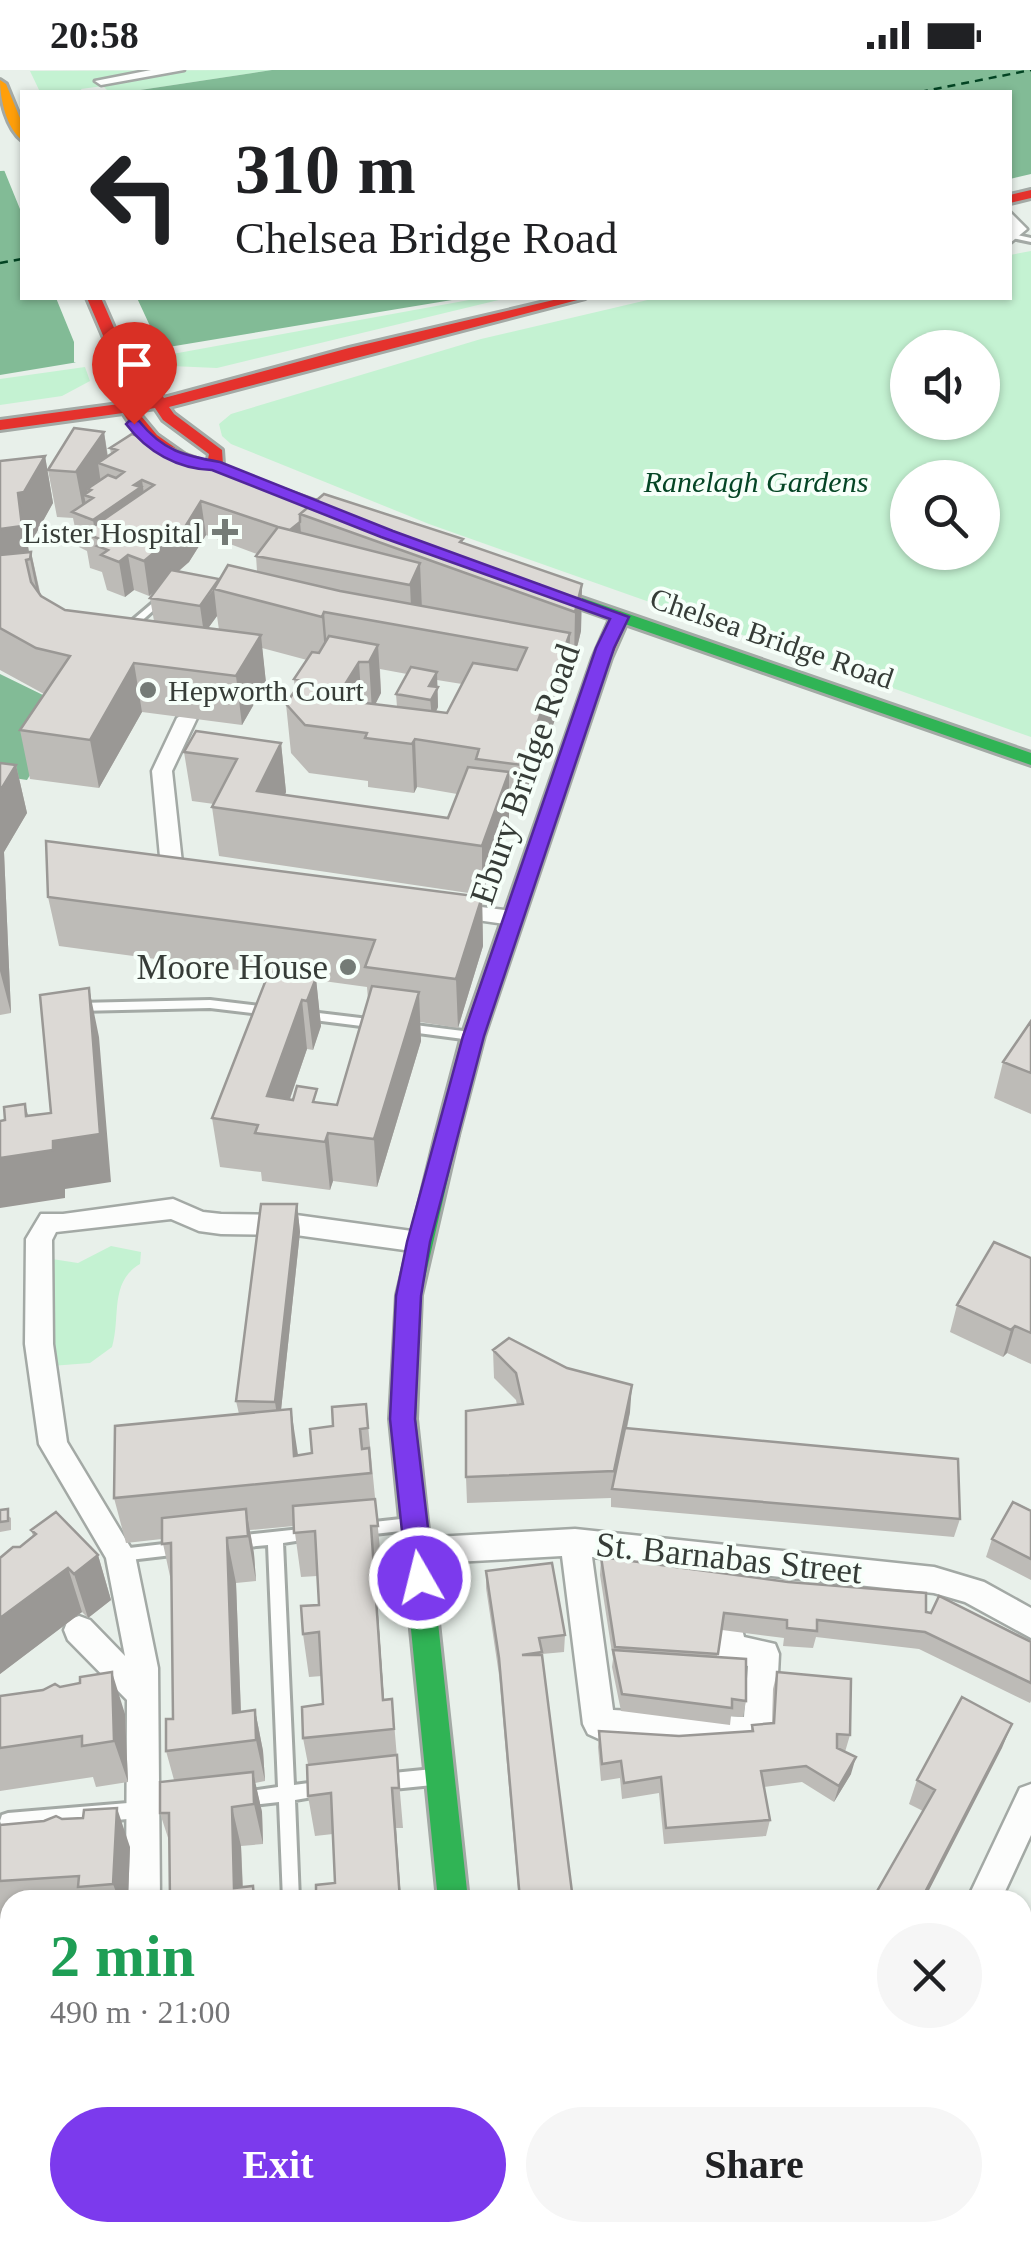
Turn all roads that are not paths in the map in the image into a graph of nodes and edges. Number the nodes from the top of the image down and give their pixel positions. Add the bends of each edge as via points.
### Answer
1 (178, 70) edge
2 (101, 81) dead end
3 (2, 90) edge
4 (20, 131) edge
5 (95, 300) edge
6 (570, 300) edge
7 (125, 367) junction
8 (163, 411) junction
9 (130, 417) junction
10 (5, 424) edge
11 (504, 576) edge
12 (168, 592) edge
13 (620, 617) junction
14 (115, 639) edge
15 (188, 718) dead end
16 (1031, 759) edge
17 (210, 882) edge
18 (428, 908) edge
19 (512, 918) junction
20 (57, 1008) edge
21 (474, 1036) junction
22 (418, 1242) junction
23 (348, 1530) edge
24 (330, 1532) edge
25 (415, 1537) junction
26 (275, 1538) junction
27 (575, 1542) junction
28 (217, 1544) edge
29 (197, 1546) edge
30 (120, 1555) junction
31 (1031, 1624) edge
32 (79, 1630) dead end
33 (730, 1631) edge
34 (142, 1695) junction
35 (439, 1776) junction
36 (370, 1784) edge
37 (336, 1788) edge
38 (285, 1793) junction
39 (1031, 1798) edge
40 (232, 1799) edge
41 (154, 1808) junction
42 (8, 1821) edge
43 (144, 1890) edge
44 (290, 1890) edge
45 (452, 1890) edge
46 (989, 1890) edge

1 - 2 street
3 - 4 main road
5 - 7 main road
6 - 8 main road
7 - 8 main road via 144,378
7 - 9 main road via 117,382
8 - 9 main road
8 - 9 main road via 217,453 223,468 151,449
9 - 10 main road
11 - 13 main road, Chelsea Bridge Road
12 - 14 lane
13 - 16 main road, Chelsea Bridge Road
13 - 19 main road, Ebury Bridge Road via 590,678
15 - 17 street via 162,770 173,878
18 - 19 street
19 - 21 main road, Ebury Bridge Road
20 - 21 lane via 210,1004
21 - 22 main road, Ebury Bridge Road
22 - 25 main road, Ebury Bridge Road via 408,1296 402,1419
22 - 30 street via 296,1224 221,1224 173,1210 50,1222 39,1240 39,1344 53,1444
23 - 25 lane
24 - 26 lane
25 - 27 street, St. Barnabas Street
25 - 35 main road, Ebury Bridge Road
26 - 28 lane
26 - 38 lane
27 - 31 street, St. Barnabas Street via 733,1571 934,1580 972,1591
27 - 33 street via 599,1724 759,1733 764,1654 729,1649
29 - 30 lane
30 - 34 street via 143,1668
32 - 34 street
34 - 41 street
35 - 36 lane
35 - 45 main road, Ebury Bridge Road
37 - 38 lane
38 - 40 lane
38 - 44 lane
39 - 46 street
41 - 42 lane
41 - 43 street

